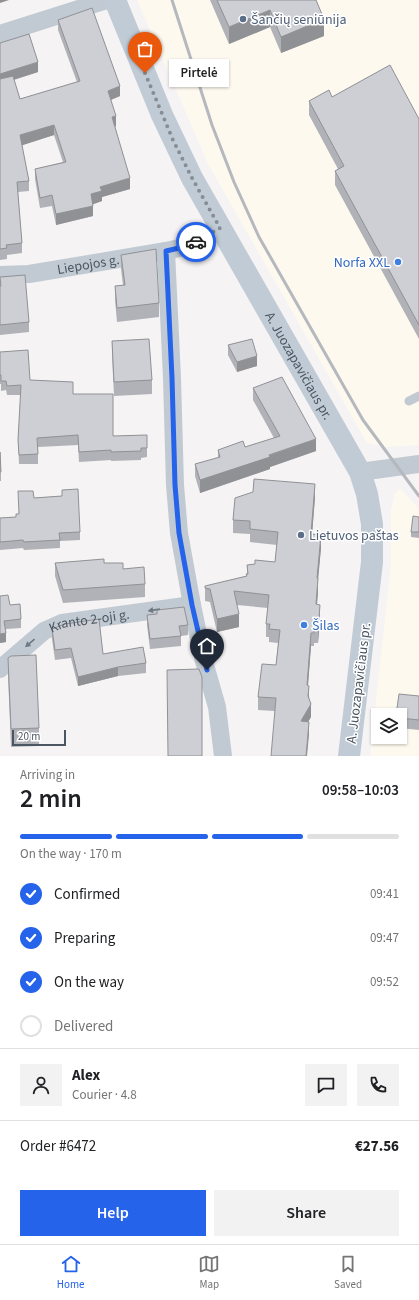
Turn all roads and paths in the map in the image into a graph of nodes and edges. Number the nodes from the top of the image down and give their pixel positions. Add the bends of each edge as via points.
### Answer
1 (107, 0) edge
2 (115, 0) edge
3 (0, 34) edge
4 (220, 228) junction
5 (166, 251) junction
6 (0, 275) edge
7 (419, 396) edge
8 (409, 401) dead end
9 (419, 464) edge
10 (360, 472) junction
11 (192, 605) junction
12 (0, 668) edge
13 (223, 756) edge
14 (350, 756) edge

1 - 3 street
2 - 4 main road, A. Juozapavičiaus pr. via 173,140
4 - 5 street, Liepojos g. via 188,246
4 - 10 main road, A. Juozapavičiaus pr.
5 - 6 street, Liepojos g. via 29,274
5 - 11 street via 175,485 179,533
7 - 8 lane
9 - 10 street
10 - 14 main road, A. Juozapavičiaus pr. via 372,524 372,562
11 -> 12 street, Kranto 2-oji g. via 62,623 44,631
11 - 13 street via 217,707

